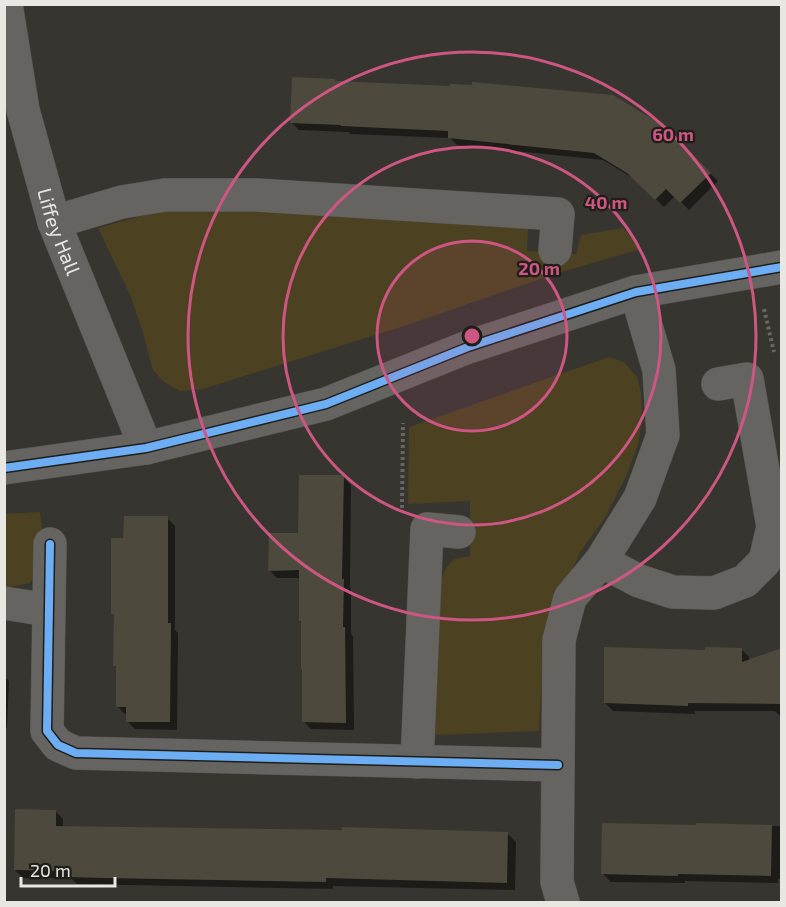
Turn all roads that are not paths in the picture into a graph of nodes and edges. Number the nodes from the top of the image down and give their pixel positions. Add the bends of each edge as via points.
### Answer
1 (6, 4) edge
2 (10, 65) edge
3 (54, 222) junction
4 (555, 250) dead end
5 (782, 267) edge
6 (636, 292) junction
7 (718, 384) dead end
8 (146, 448) junction
9 (4, 468) edge
10 (459, 532) dead end
11 (50, 544) dead end
12 (601, 561) junction
13 (4, 603) edge
14 (48, 610) junction
15 (417, 762) junction
16 (558, 765) junction
17 (563, 903) edge

1 - 2 street, Liffey Hall
2 - 3 street, Liffey Hall
3 - 4 street via 122,201 165,195 257,195 558,214
3 - 8 street, Liffey Hall
5 - 6 street
6 - 8 street via 468,347 326,404
6 - 12 street via 659,370 663,435 639,498
7 - 12 street via 747,379 773,527 765,561 745,581 714,593 673,592 639,581
8 - 9 street
10 - 15 street via 427,530
11 - 14 street
12 - 16 street via 570,598 559,639
13 - 14 street
14 - 15 street via 47,730 58,745 76,753
15 - 16 street
16 - 17 street via 557,882

